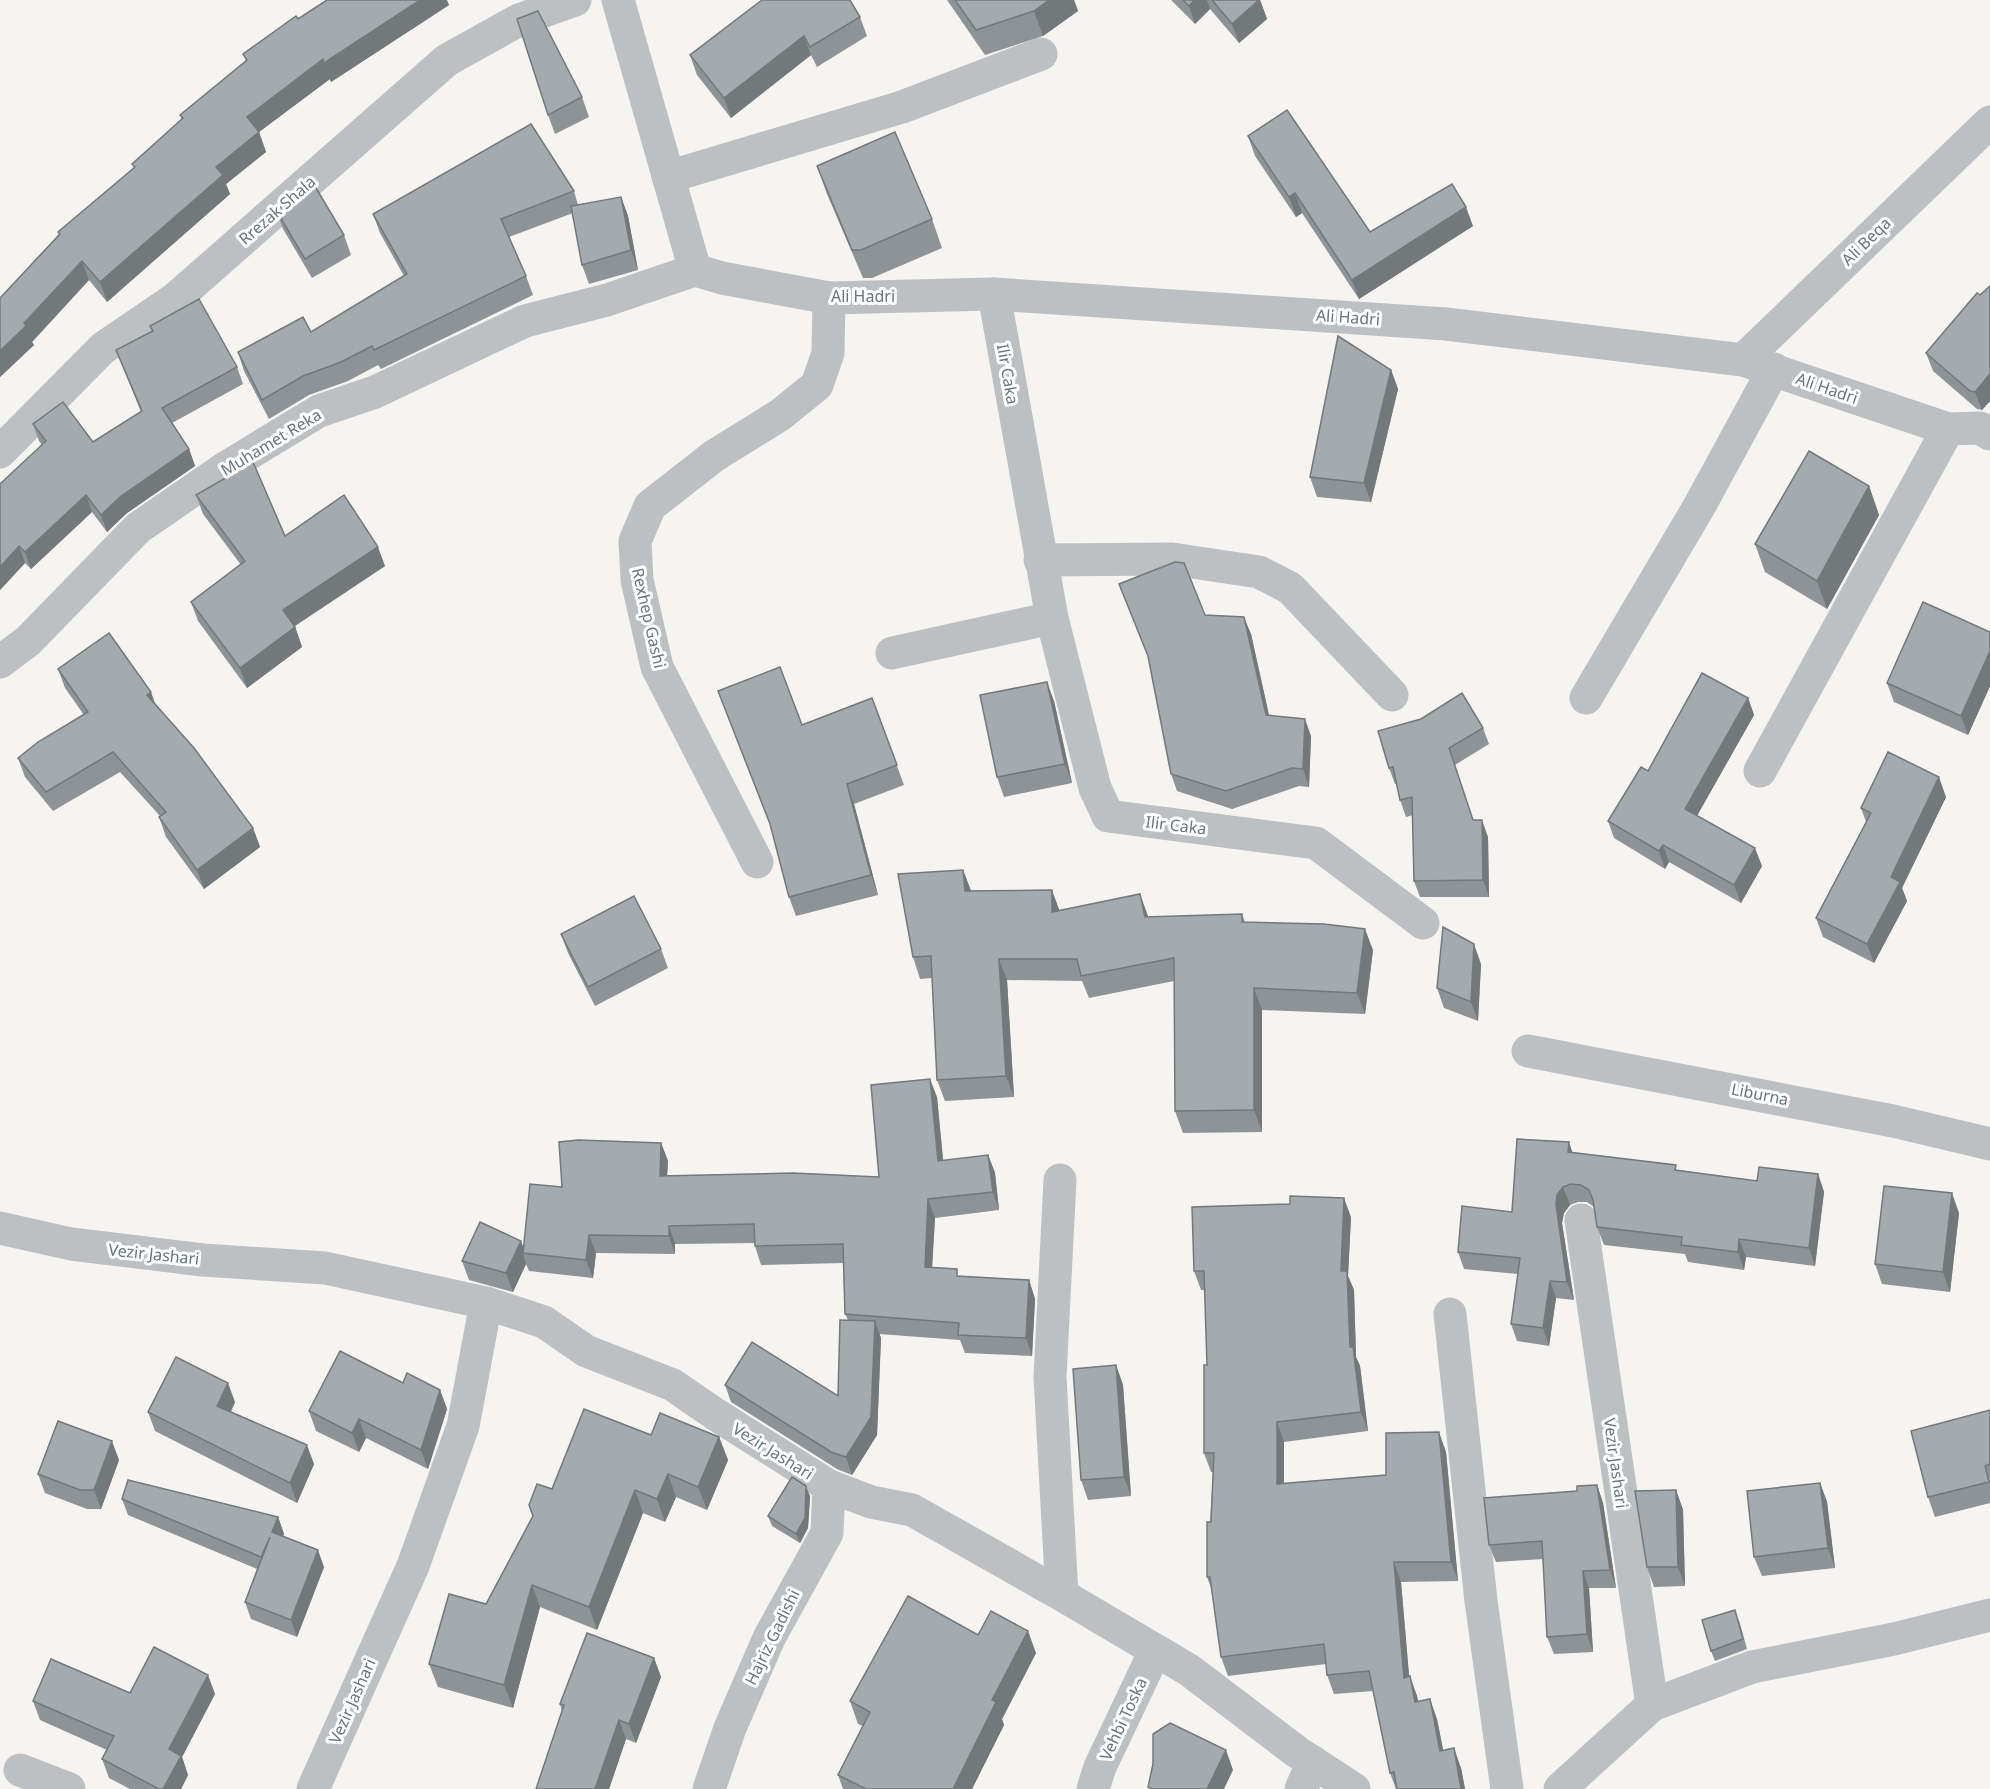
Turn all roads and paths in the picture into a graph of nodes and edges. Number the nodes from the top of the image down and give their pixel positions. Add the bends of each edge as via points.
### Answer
1 (575, 0) edge
2 (618, 0) edge
3 (1041, 54) dead end
4 (1990, 122) edge
5 (668, 177) junction
6 (695, 270) junction
7 (994, 294) junction
8 (829, 298) junction
9 (1743, 360) junction
10 (1774, 369) junction
11 (1987, 427) edge
12 (1948, 429) junction
13 (0, 452) edge
14 (1040, 560) junction
15 (1052, 618) junction
16 (891, 653) dead end
17 (0, 662) edge
18 (1392, 695) dead end
19 (1586, 698) dead end
20 (1760, 771) dead end
21 (757, 862) dead end
22 (1423, 923) dead end
23 (1528, 1051) dead end
24 (1990, 1144) edge
25 (1060, 1180) dead end
26 (1581, 1220) dead end
27 (0, 1228) edge
28 (486, 1303) junction
29 (1450, 1314) dead end
30 (829, 1486) junction
31 (1062, 1595) junction
32 (1990, 1615) edge
33 (1155, 1651) junction
34 (1652, 1705) junction
35 (20, 1770) dead end
36 (1307, 1776) edge
37 (69, 1789) edge
38 (313, 1789) edge
39 (709, 1789) edge
40 (1093, 1789) edge
41 (1354, 1789) edge
42 (1507, 1789) edge
43 (1560, 1789) edge

1 - 13 street, Rrezak Shala via 519,20 447,60 175,299 103,348
2 - 5 street
3 - 5 street via 902,107
4 - 9 street, Ali Beqa
5 - 6 street
6 - 8 street, Ali Hadri
6 - 17 street, Muhamet Reka via 607,300 525,321 375,392 319,411 225,468 138,528 28,641
7 - 8 street, Ali Hadri
7 - 9 street, Ali Hadri via 1446,324
7 - 14 street, Ilir Caka
8 - 21 street, Rexhep Gashi via 828,353 817,385 650,506 635,541 637,580 657,667
9 - 10 street, Ali Hadri
10 - 12 street, Ali Hadri
10 - 19 street
11 - 12 street, Ali Hadri
12 - 20 street
14 - 15 street, Ilir Caka
14 - 18 street via 1172,559 1259,572 1290,588
15 - 16 street
15 - 22 street, Ilir Caka via 1095,789 1108,816 1316,843
23 - 24 street, Liburna via 1870,1116
25 - 31 street via 1050,1377
26 - 34 street, Vezir Jashari
27 - 28 street, Vezir Jashari via 71,1244 203,1260 325,1268
28 - 30 street, Vezir Jashari via 544,1322 586,1351 673,1385
28 - 38 street, Vezir Jashari via 463,1426 413,1566
29 - 42 street via 1481,1601
30 - 31 street, Vezir Jashari via 871,1502 912,1510
30 - 39 street, Hajriz Gadishi via 827,1533 769,1638 730,1728
31 - 33 street, Vezir Jashari
32 - 34 street via 1752,1667
33 - 36 street, Vezir Jashari via 1189,1670
33 - 40 street, Vehbi Toska
34 - 43 street
35 - 37 street
36 - 41 street, Vezir Jashari

